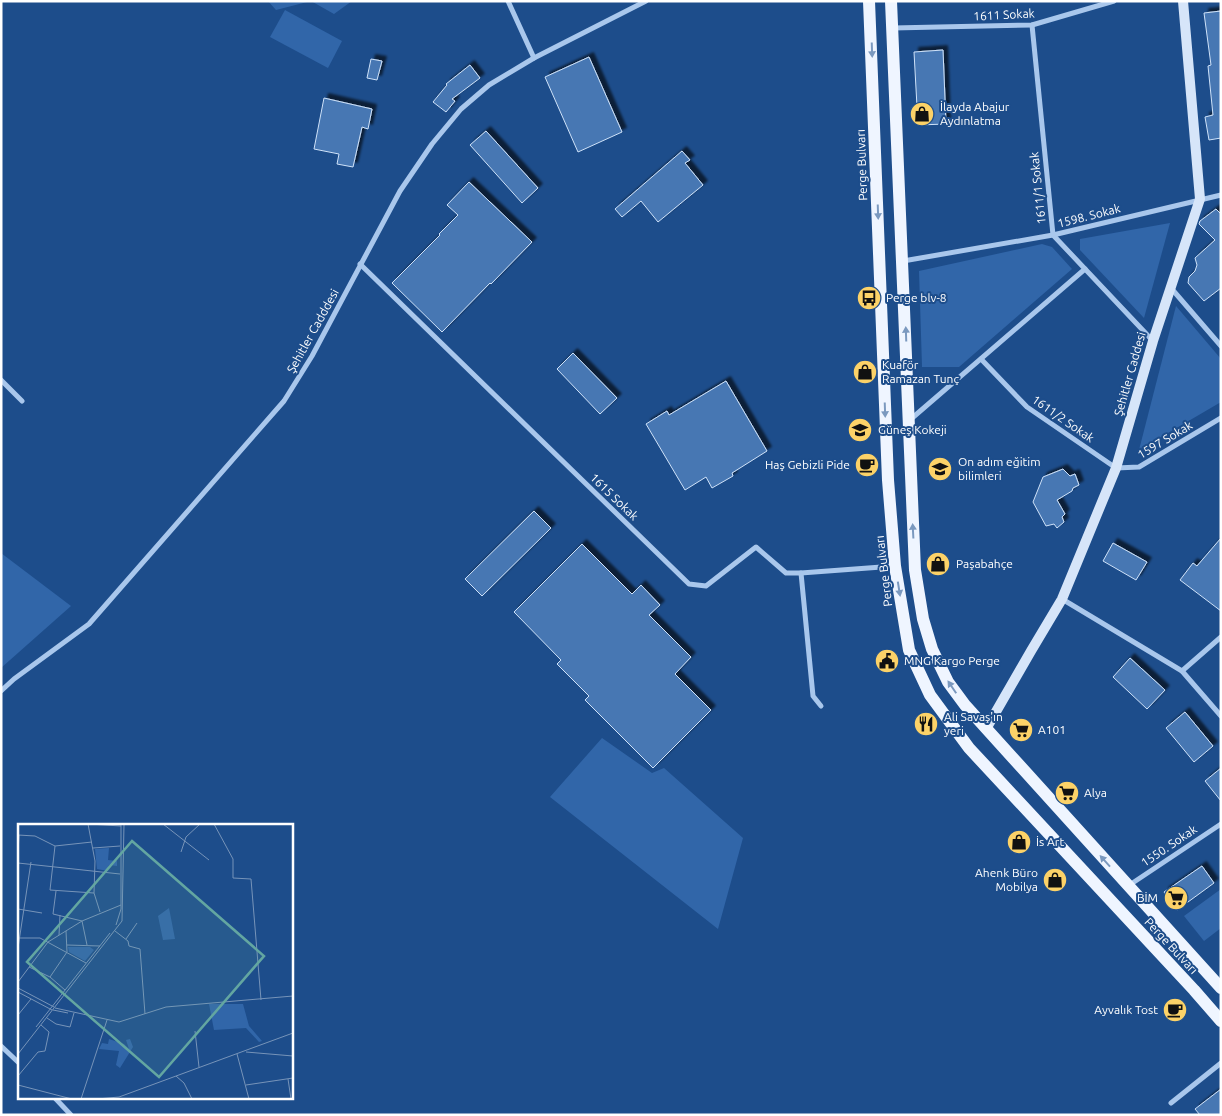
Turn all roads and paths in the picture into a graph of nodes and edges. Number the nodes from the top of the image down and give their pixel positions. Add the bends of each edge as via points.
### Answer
1 (508, 1) edge
2 (646, 1) edge
3 (869, 1) edge
4 (891, 1) edge
5 (1114, 1) edge
6 (1183, 1) edge
7 (1032, 25) junction
8 (892, 28) junction
9 (534, 58) junction
10 (1221, 195) edge
11 (1200, 199) junction
12 (1053, 235) junction
13 (902, 261) junction
14 (360, 264) junction
15 (1085, 269) junction
16 (1170, 287) junction
17 (1153, 340) junction
18 (1221, 346) edge
19 (981, 359) junction
20 (1, 380) edge
21 (22, 401) dead end
22 (1221, 418) edge
23 (909, 420) junction
24 (1116, 468) junction
25 (896, 566) junction
26 (801, 573) junction
27 (1062, 599) junction
28 (1221, 637) edge
29 (1182, 671) junction
30 (1, 691) edge
31 (822, 706) dead end
32 (1221, 716) edge
33 (986, 729) junction
34 (1221, 824) edge
35 (1128, 886) junction
36 (1221, 988) edge
37 (1221, 1021) edge
38 (1, 1046) edge
39 (18, 1062) edge
40 (1221, 1063) edge
41 (55, 1098) edge
42 (1171, 1104) dead end
43 (71, 1115) edge

1 - 9 street
2 - 9 street, Şehitler Cadddesi
3 -> 25 main road, Perge Bulvarı via 888,480
4 - 8 main road, Perge Bulvarı
5 - 7 street, 1611 Sokak
6 - 11 street, Şehitler Caddesi
7 - 8 street, 1611 Sokak
7 - 12 street, 1611/1 Sokak
8 - 13 main road, Perge Bulvarı
9 - 14 street, Şehitler Cadddesi via 489,85 443,130 400,191
10 - 11 street, 1598. Sokak
11 - 12 street, 1598. Sokak
11 - 16 street, Şehitler Caddesi
12 - 13 street, 1598. Sokak
12 - 15 street, 1611/1 Sokak
23 -> 13 main road, Perge Bulvarı
14 - 26 street, 1615 Sokak via 689,584 706,586 756,547 786,573
14 - 30 street, Şehitler Cadddesi via 312,356 284,401 89,624
15 - 17 street, 1611/1 Sokak
15 - 19 street
16 - 17 street, Şehitler Caddesi
16 - 18 street
17 - 24 street, Şehitler Caddesi
19 - 23 street
19 - 24 street, 1611/2 Sokak via 1027,407
20 - 21 street
22 - 24 street, 1597 Sokak via 1139,467
33 -> 23 main road, Perge Bulvarı via 948,682 932,649 923,619 915,570
24 - 27 street, Şehitler Caddesi
25 - 26 street, 1615 Sokak
25 -> 37 main road, Perge Bulvarı via 909,650 930,695 969,748
26 - 31 street via 813,696
27 - 29 street
27 - 33 street, Şehitler Caddesi
28 - 29 street
29 - 32 street
35 -> 33 main road, Perge Bulvarı
34 - 35 street, 1550. Sokak
35 - 36 main road, Perge Bulvarı
38 - 39 street
40 - 42 street
41 - 43 street

